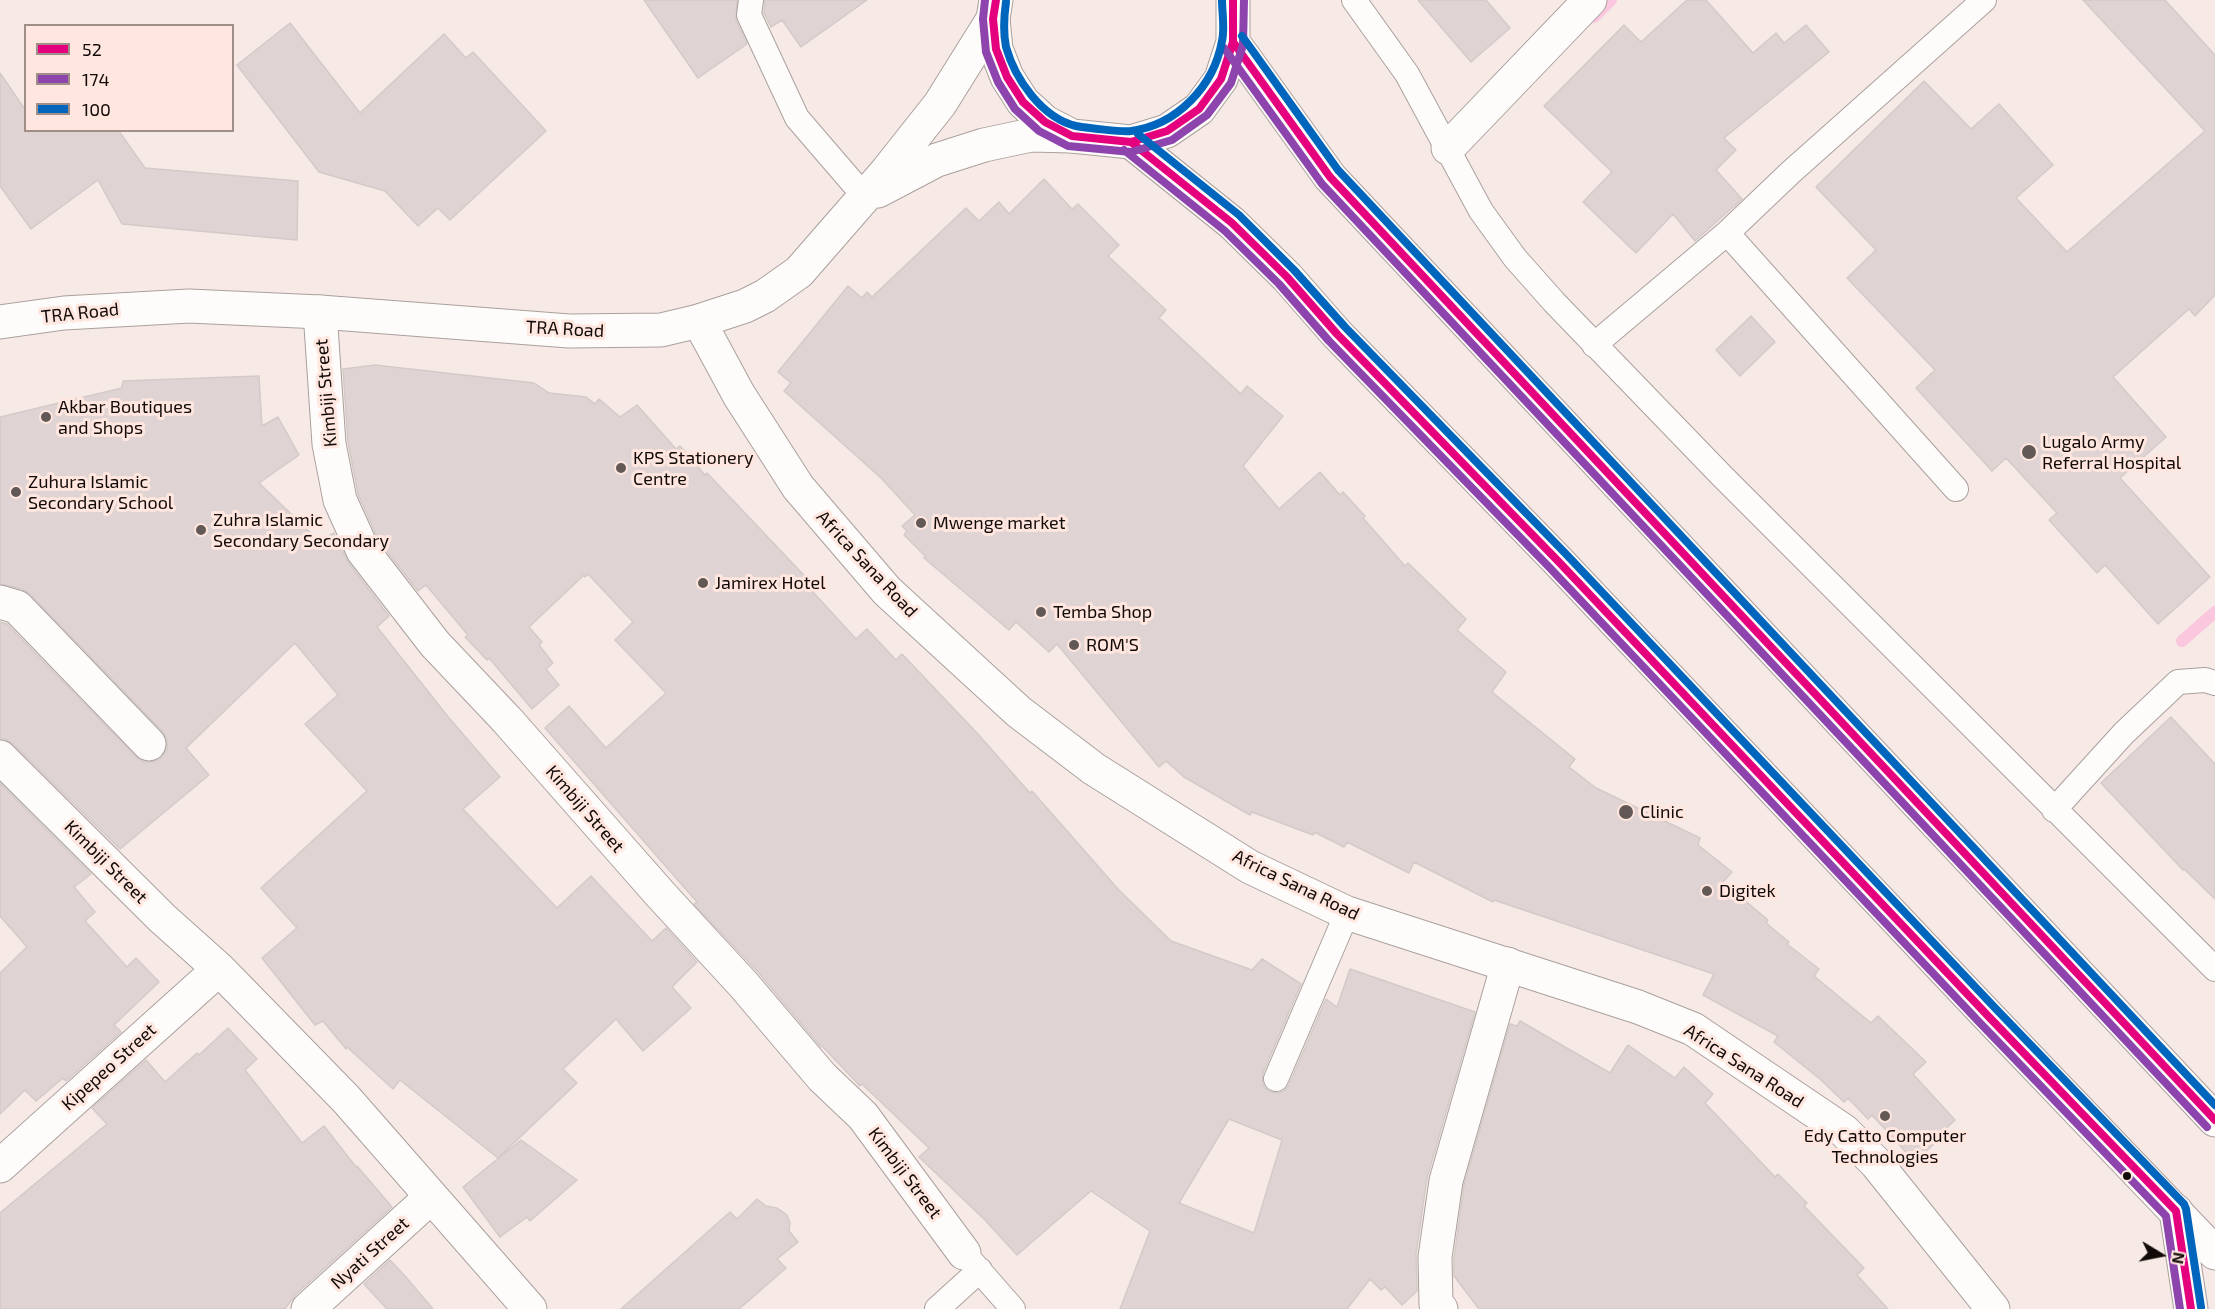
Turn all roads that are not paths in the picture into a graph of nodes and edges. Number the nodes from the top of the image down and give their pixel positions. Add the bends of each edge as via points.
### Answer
1 (752, 0) edge
2 (1233, 0) edge
3 (1354, 0) edge
4 (1590, 0) edge
5 (1984, 0) edge
6 (994, 10) edge
7 (1233, 42) junction
8 (1072, 136) junction
9 (1131, 142) junction
10 (1448, 148) junction
11 (865, 197) junction
12 (1727, 233) junction
13 (320, 312) junction
14 (699, 321) junction
15 (0, 322) edge
16 (1594, 345) junction
17 (1956, 489) dead end
18 (0, 602) edge
19 (2215, 683) edge
20 (149, 744) dead end
21 (0, 757) edge
22 (2054, 810) junction
23 (1347, 913) junction
24 (1508, 964) junction
25 (219, 969) junction
26 (2215, 969) edge
27 (1276, 1079) dead end
28 (2215, 1119) edge
29 (0, 1166) edge
30 (431, 1197) junction
31 (2176, 1212) junction
32 (2215, 1253) edge
33 (972, 1262) junction
34 (943, 1307) edge
35 (308, 1309) edge
36 (530, 1309) edge
37 (1013, 1309) edge
38 (1440, 1309) edge
39 (1993, 1309) edge
40 (2191, 1309) edge

1 - 11 lane via 749,15 797,118
2 - 7 main road
3 - 10 lane via 1407,74
4 - 10 main road
5 - 12 lane
6 - 8 main road via 996,49 1007,77 1023,102 1045,122
6 - 11 main road, TRA Road via 940,104
7 - 9 main road via 1221,78 1198,109 1167,131
7 - 28 main road via 1329,177
8 - 9 main road
8 - 11 main road via 1031,135 984,145 937,160
9 - 31 main road via 1232,223 1287,278
10 - 16 lane via 1481,211 1515,258
11 - 14 main road, TRA Road via 799,272 745,306
12 - 16 lane
12 - 17 lane
13 - 14 main road, TRA Road via 569,331 661,330
13 - 15 main road, TRA Road via 189,306 86,311
13 - 33 main road, Kimbiji Street via 329,444 340,500 363,551 435,644 743,984 822,1077 863,1116
14 - 23 main road, Africa Sana Road via 739,395 798,487 887,591 1019,712 1094,769 1250,867
16 - 22 lane
18 - 20 main road via 18,607
19 - 22 lane via 2178,682 2124,733
21 - 25 main road, Kimbiji Street via 162,918
22 - 26 lane
23 - 24 main road, Africa Sana Road
23 - 27 lane
24 - 38 main road via 1446,1181 1435,1257 1436,1304
24 - 39 main road, Africa Sana Road via 1693,1029 1844,1131 1882,1171
25 - 29 main road, Kipepeo Street
25 - 30 main road, Kimbiji Street via 345,1099
30 - 35 main road, Nyati Street
30 - 36 main road, Kimbiji Street
31 - 32 main road
31 - 40 main road
33 - 34 lane
33 - 37 lane

